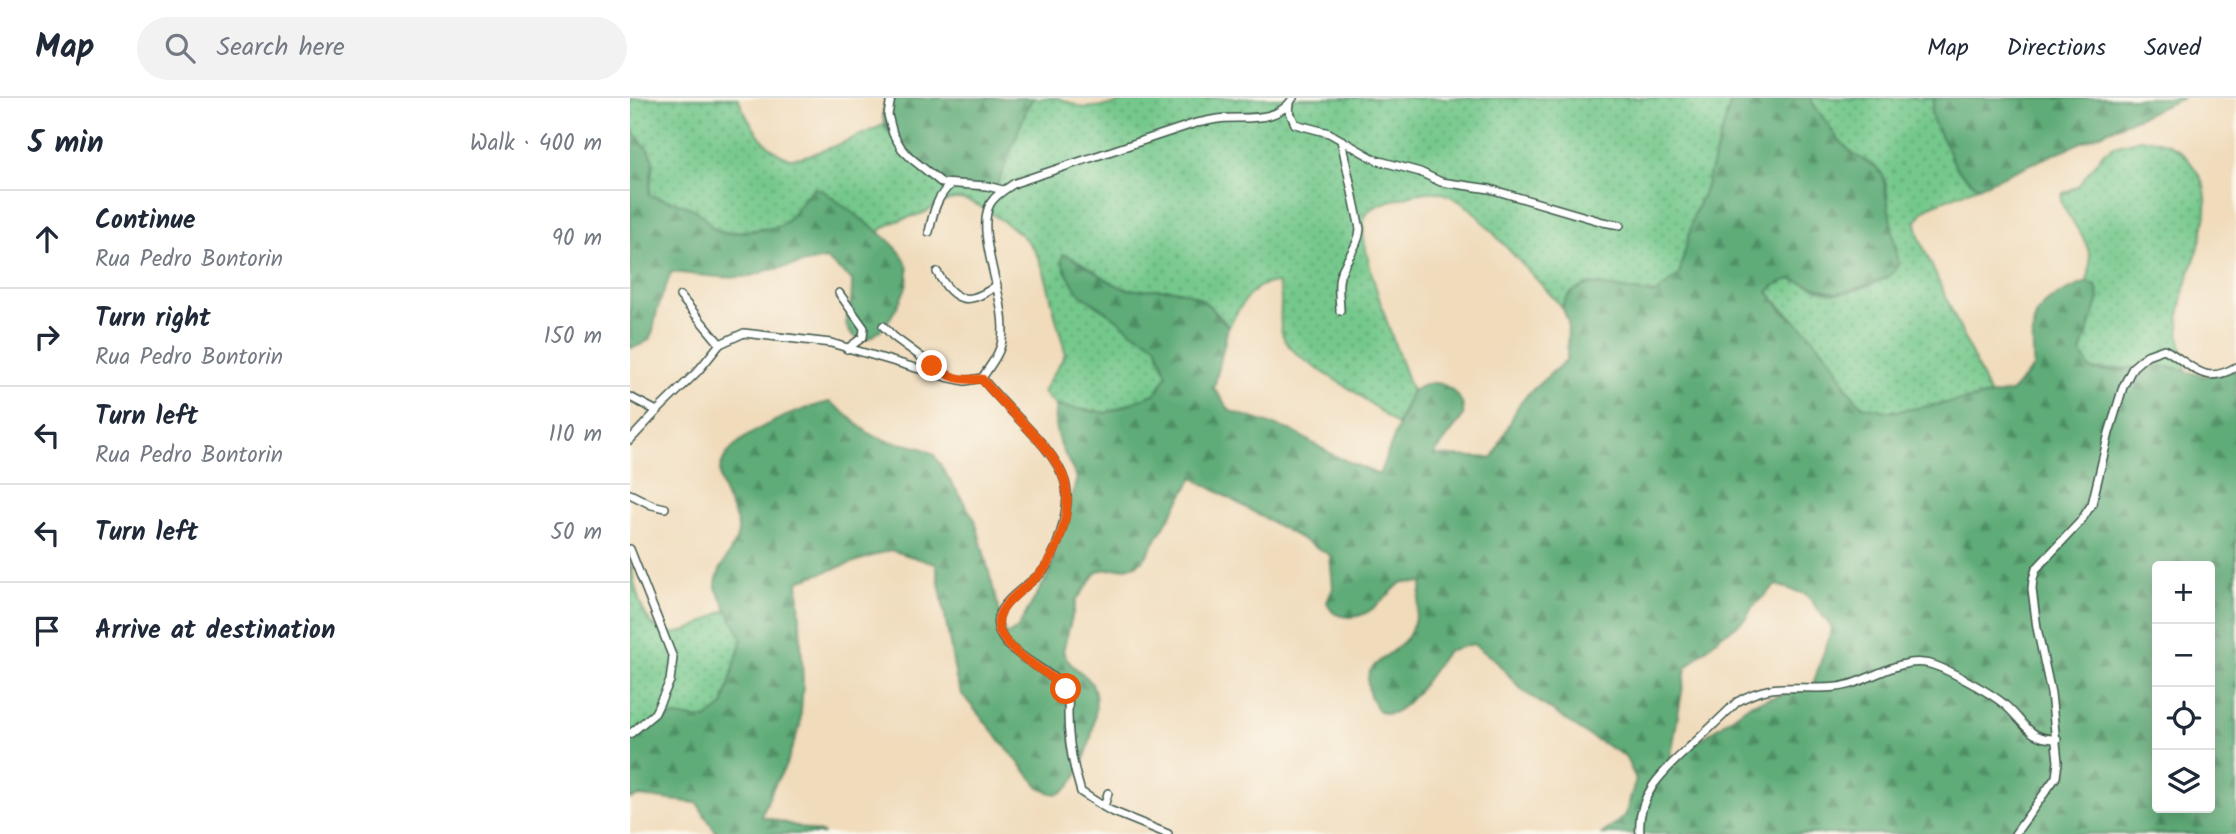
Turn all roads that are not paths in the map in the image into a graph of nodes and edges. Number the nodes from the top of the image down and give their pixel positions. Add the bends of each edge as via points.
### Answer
1 (891, 98) edge
2 (1291, 101) edge
3 (1341, 140) junction
4 (951, 184) junction
5 (1003, 190) junction
6 (1620, 225) dead end
7 (929, 232) dead end
8 (937, 272) dead end
9 (997, 285) junction
10 (839, 293) dead end
11 (680, 296) dead end
12 (1340, 311) dead end
13 (883, 326) dead end
14 (720, 344) junction
15 (847, 349) junction
16 (2236, 367) edge
17 (953, 378) junction
18 (982, 379) junction
19 (630, 397) edge
20 (657, 411) junction
21 (630, 440) edge
22 (630, 494) edge
23 (665, 508) dead end
24 (630, 549) edge
25 (630, 734) edge
26 (2056, 739) junction
27 (1108, 793) dead end
28 (1104, 807) junction
29 (1168, 834) edge
30 (1640, 834) edge
31 (2015, 834) edge

1 - 4 street via 888,116 902,149 942,183
2 - 3 street via 1289,110 1295,124
2 - 5 street via 1261,118 1196,123
3 - 6 street via 1376,160 1441,183 1490,189
3 - 12 street via 1360,240 1340,277
4 - 5 street
4 - 7 street via 935,206
5 - 9 street via 989,206 986,218
8 - 9 street via 953,293 966,300
9 - 18 street via 1002,340
10 - 15 street via 864,328 863,337
11 - 14 street
13 - 17 street
14 - 15 street via 744,333
14 - 20 street
15 - 17 street
16 - 26 street via 2208,375 2164,349 2147,355 2129,373 2092,504 2036,569 2033,579
17 - 18 street
18 - 28 street via 1042,443 1058,465 1066,492 1054,553 1043,570 1003,607 999,630 1017,652 1066,689 1068,728 1081,792
19 - 20 street
20 - 21 street
22 - 23 street
24 - 25 street via 673,658 670,681 655,713
26 - 30 street via 2043,739 1991,695 1930,664 1896,666 1840,687 1763,689 1737,702 1662,773 1647,793 1639,815
26 - 31 street via 2056,777
27 - 28 street
28 - 29 street

